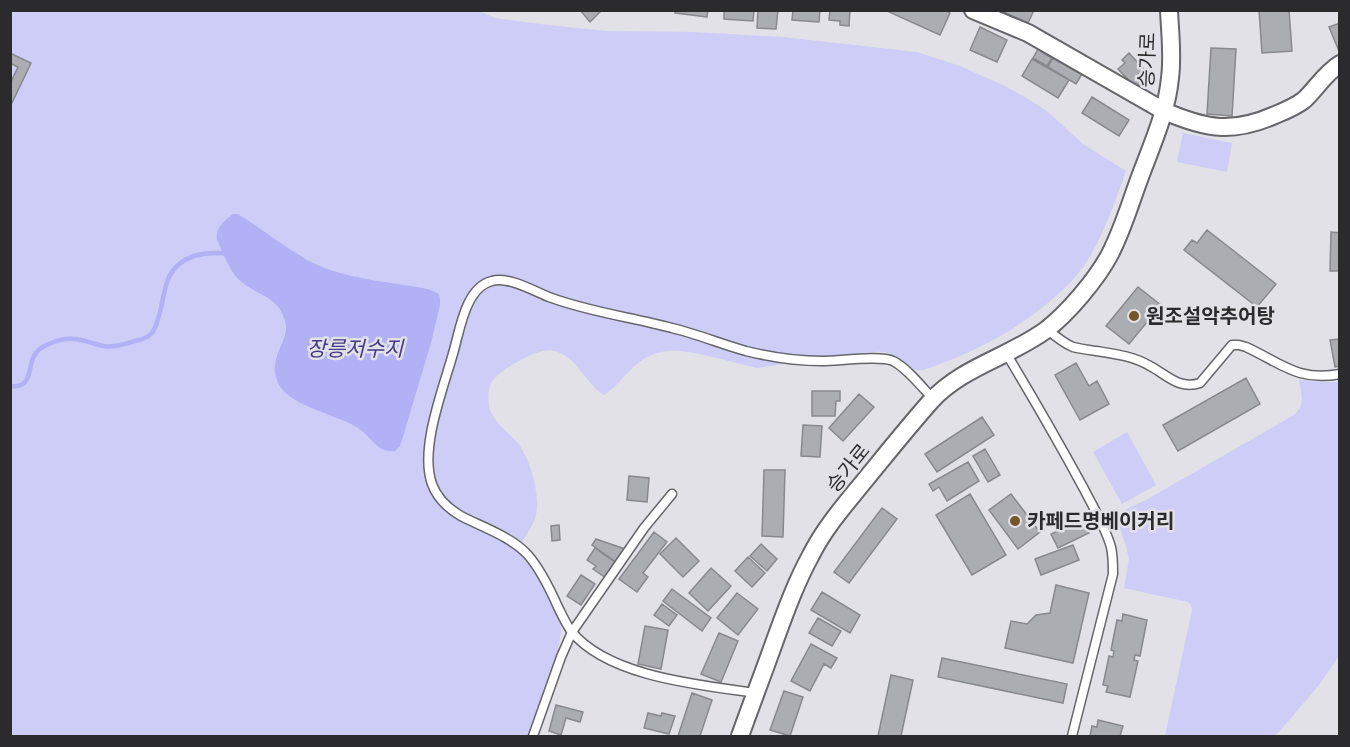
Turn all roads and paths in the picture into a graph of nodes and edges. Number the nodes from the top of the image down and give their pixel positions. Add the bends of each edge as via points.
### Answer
1 (973, 10) edge
2 (1169, 10) edge
3 (1340, 64) edge
4 (1164, 111) junction
5 (1047, 329) junction
6 (1006, 353) junction
7 (1340, 374) edge
8 (933, 399) junction
9 (672, 494) dead end
10 (572, 632) junction
11 (756, 693) junction
12 (533, 736) edge
13 (740, 736) edge
14 (1072, 736) edge

1 - 4 street via 1028,33
2 - 4 street, 승가로 via 1171,77
3 - 4 street, 승가로 via 1301,102 1241,127 1213,127
4 - 5 street, 승가로 via 1110,254 1082,292
5 - 6 street, 승가로
5 - 7 lane via 1075,348 1137,359 1186,386 1200,383 1232,345 1246,347 1297,373
6 - 8 street, 승가로 via 960,377
6 - 14 lane via 1078,478 1111,548 1113,574
8 - 10 lane via 900,365 886,359 820,361 765,355 557,300 512,282 494,280 479,287 464,317 436,413 428,460 432,486 438,497 458,514 528,555
8 - 11 street, 승가로 via 819,540 782,621
9 - 10 lane
10 - 11 lane via 599,654 634,670
10 - 12 lane
11 - 13 street, 승가로

